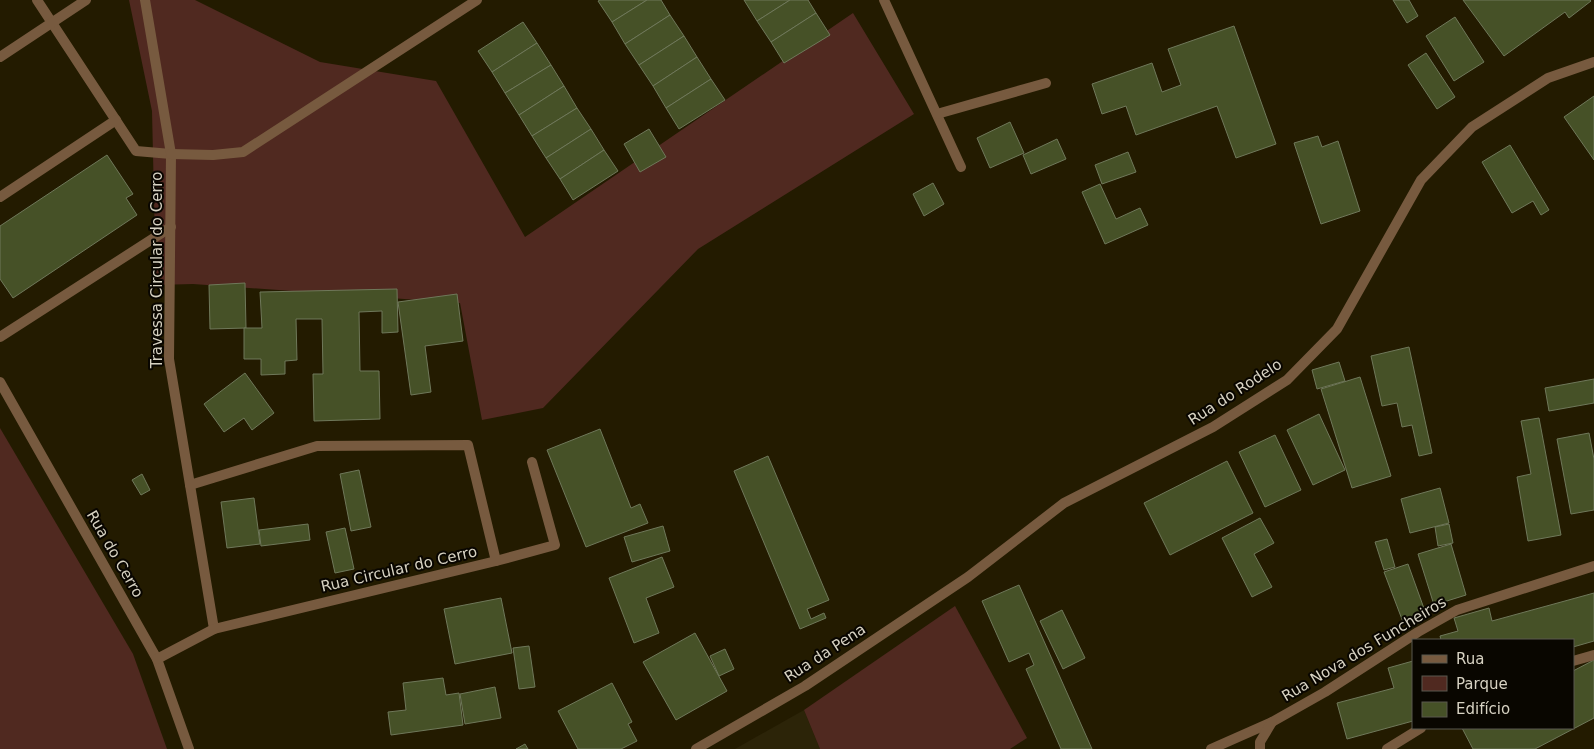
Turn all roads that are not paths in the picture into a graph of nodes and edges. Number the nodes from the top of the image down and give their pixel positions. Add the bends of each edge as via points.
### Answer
1 (36, 0) edge
2 (86, 0) edge
3 (145, 0) edge
4 (477, 0) edge
5 (884, 0) edge
6 (52, 23) junction
7 (0, 57) edge
8 (1594, 62) edge
9 (1046, 83) dead end
10 (937, 114) junction
11 (116, 120) junction
12 (171, 154) junction
13 (961, 167) dead end
14 (0, 197) edge
15 (171, 227) junction
16 (0, 337) edge
17 (0, 382) edge
18 (532, 462) dead end
19 (190, 485) junction
20 (496, 561) junction
21 (1594, 566) edge
22 (968, 577) joint
23 (214, 629) junction
24 (1594, 655) edge
25 (157, 659) junction
26 (1574, 661) edge
27 (1272, 722) junction
28 (1418, 729) edge
29 (189, 749) edge
30 (696, 749) edge
31 (1211, 749) edge
32 (1260, 749) edge
33 (1387, 749) edge

1 - 6 street
2 - 6 street
3 - 12 street, Travessa Circular do Cerro
4 - 12 street via 242,152
5 - 10 street
6 - 7 street
6 - 11 street
8 - 22 street, Rua do Rodelo via 1548,78 1472,127 1421,180 1337,329 1287,380 1214,427 1064,503
9 - 10 street
10 - 13 street
11 - 12 street via 136,151
11 - 14 street
12 - 15 street, Travessa Circular do Cerro
15 - 16 street
15 - 19 street, Travessa Circular do Cerro via 170,359
17 - 25 street, Rua do Cerro
18 - 20 street via 555,545
19 - 20 street, Rua Circular do Cerro via 316,446 468,445
19 - 23 street, Travessa Circular do Cerro
20 - 23 street, Rua Circular do Cerro
21 - 27 street, Rua Nova dos Funcheiros via 1457,610
22 - 30 street, Rua da Pena via 805,686
23 - 25 street, Rua Circular do Cerro
24 - 26 street
25 - 29 street, Rua do Cerro
27 - 31 street, Rua Nova dos Funcheiros
27 - 32 street via 1260,742
28 - 33 street

